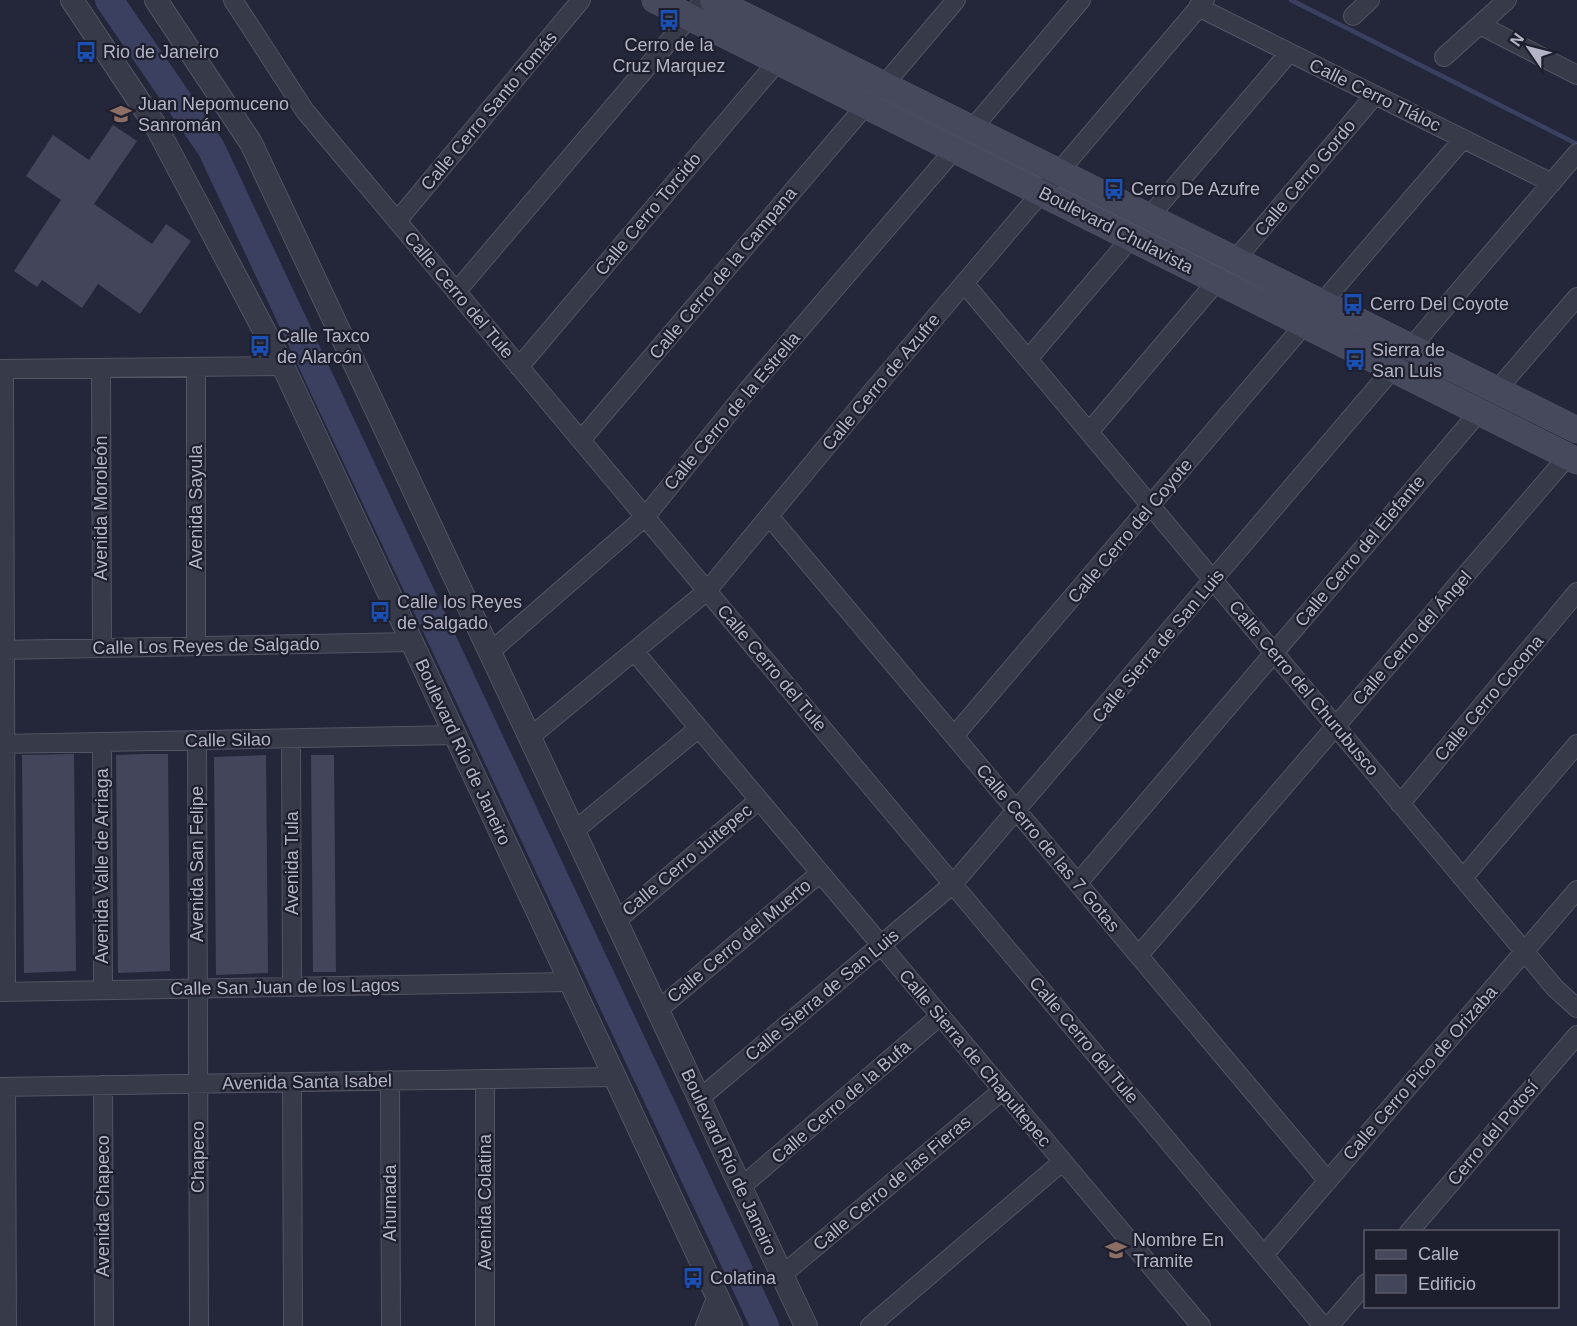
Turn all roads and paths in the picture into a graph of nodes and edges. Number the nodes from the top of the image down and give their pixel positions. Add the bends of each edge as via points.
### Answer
1 (72, 0) edge
2 (156, 0) edge
3 (233, 0) edge
4 (581, 0) edge
5 (655, 0) edge
6 (713, 0) edge
7 (956, 0) edge
8 (1081, 0) edge
9 (1370, 0) edge
10 (1507, 0) edge
11 (1202, 4) edge
12 (697, 9) edge
13 (1353, 16) dead end
14 (1479, 25) junction
15 (1289, 52) junction
16 (1444, 57) dead end
17 (778, 61) junction
18 (1577, 75) edge
19 (884, 85) junction
20 (1375, 95) junction
21 (866, 105) junction
22 (972, 129) junction
23 (1463, 139) junction
24 (954, 150) junction
25 (1577, 153) edge
26 (1058, 172) junction
27 (1552, 183) junction
28 (1041, 193) junction
29 (1149, 217) junction
30 (397, 221) junction
31 (1131, 238) junction
32 (1235, 260) junction
33 (1217, 281) junction
34 (964, 283) junction
35 (456, 292) junction
36 (1577, 297) edge
37 (1322, 303) junction
38 (1304, 325) junction
39 (1412, 348) junction
40 (1028, 359) junction
41 (283, 366) junction
42 (196, 367) junction
43 (519, 367) junction
44 (101, 368) junction
45 (2, 369) edge
46 (1394, 369) junction
47 (1497, 390) junction
48 (1479, 412) junction
49 (1577, 430) edge
50 (1089, 432) junction
51 (580, 440) junction
52 (1573, 458) edge
53 (1151, 506) junction
54 (769, 516) junction
55 (645, 517) junction
56 (1213, 580) junction
57 (707, 591) junction
58 (1577, 592) edge
59 (412, 642) junction
60 (196, 646) junction
61 (102, 648) junction
62 (2, 650) edge
63 (634, 651) junction
64 (490, 652) junction
65 (1274, 653) junction
66 (1336, 727) junction
67 (699, 728) junction
68 (456, 735) junction
69 (954, 736) junction
70 (530, 737) junction
71 (291, 739) junction
72 (197, 741) junction
73 (102, 742) junction
74 (3, 744) edge
75 (1577, 744) edge
76 (759, 800) junction
77 (1400, 804) junction
78 (1017, 811) junction
79 (574, 831) junction
80 (820, 873) junction
81 (1463, 878) junction
82 (1078, 883) junction
83 (953, 884) junction
84 (1577, 890) edge
85 (616, 921) junction
86 (881, 945) junction
87 (1524, 952) junction
88 (1139, 956) junction
89 (571, 982) junction
90 (292, 987) junction
91 (197, 988) junction
92 (102, 990) junction
93 (3, 992) edge
94 (1577, 1008) edge
95 (658, 1010) junction
96 (940, 1016) junction
97 (1577, 1035) edge
98 (614, 1077) junction
99 (485, 1079) junction
100 (390, 1080) junction
101 (292, 1082) junction
102 (198, 1083) junction
103 (103, 1085) junction
104 (3, 1087) edge
105 (1003, 1090) junction
106 (699, 1099) junction
107 (1062, 1162) junction
108 (1328, 1180) junction
109 (741, 1187) junction
110 (1411, 1230) edge
111 (1264, 1255) junction
112 (782, 1275) junction
113 (1364, 1284) edge
114 (718, 1299) junction
115 (7, 1326) edge
116 (104, 1326) edge
117 (199, 1326) edge
118 (293, 1326) edge
119 (391, 1326) edge
120 (485, 1326) edge
121 (707, 1326) edge
122 (731, 1326) edge
123 (806, 1326) edge
124 (870, 1326) edge
125 (1201, 1326) edge
126 (1323, 1326) edge
127 (1329, 1326) edge

1 - 41 street, Boulevard Río de Janeiro via 157,128
2 - 64 street, Boulevard Río de Janeiro via 251,143
3 - 30 street, Calle Cerro del Tule via 305,111
4 - 30 street, Calle Cerro Santo Tomás
5 - 12 main road, Boulevard Chulavista
6 - 19 main road, Boulevard Chulavista
7 - 19 street
8 - 22 street
9 - 13 street
10 - 14 street
11 - 15 street, Calle Cerro Tláloc
11 - 26 street, Calle Cerro de Azufre
12 - 17 main road, Boulevard Chulavista
12 - 35 street
14 - 16 street
14 - 18 street
15 - 20 street, Calle Cerro Tláloc
15 - 29 street
17 - 21 main road, Boulevard Chulavista
17 - 43 street, Calle Cerro Torcido
19 - 22 main road, Boulevard Chulavista
20 - 23 street, Calle Cerro Tláloc
20 - 32 street, Calle Cerro Gordo
21 - 24 main road, Boulevard Chulavista
21 - 51 street, Calle Cerro de la Campana
22 - 26 main road, Boulevard Chulavista
23 - 27 street, Calle Cerro Tláloc
23 - 37 street
24 - 28 main road, Boulevard Chulavista
24 - 55 street, Calle Cerro de la Estrella via 747,391
25 - 27 street, Calle Sierra de San Luis
26 - 28 street, Calle Cerro de Azufre
26 - 29 main road, Boulevard Chulavista
27 - 39 street, Calle Sierra de San Luis
28 - 31 main road, Boulevard Chulavista
28 - 34 street, Calle Cerro de Azufre
29 - 32 main road, Boulevard Chulavista
30 - 35 street, Calle Cerro del Tule
31 - 33 main road, Boulevard Chulavista
31 - 40 street
32 - 37 main road, Boulevard Chulavista
33 - 38 main road, Boulevard Chulavista
33 - 50 street
34 - 40 street, Calle Cerro del Churubusco
34 - 54 street, Calle Cerro de Azufre
35 - 43 street, Calle Cerro del Tule
36 - 47 street
37 - 39 main road, Boulevard Chulavista
38 - 46 main road, Boulevard Chulavista
38 - 53 street, Calle Cerro del Coyote
39 - 46 street, Calle Sierra de San Luis
39 - 47 main road, Boulevard Chulavista
40 - 50 street, Calle Cerro del Churubusco
41 - 42 street
41 - 59 street, Boulevard Río de Janeiro
42 - 44 street
42 - 60 street, Avenida Sayula
43 - 51 street, Calle Cerro del Tule
44 - 45 street
44 - 61 street, Avenida Moroleón
45 - 62 street
46 - 48 main road, Boulevard Chulavista
46 - 56 street, Calle Sierra de San Luis
47 - 49 main road, Boulevard Chulavista
48 - 52 main road, Boulevard Chulavista
48 - 65 street, Calle Cerro del Elefante
50 - 53 street, Calle Cerro del Churubusco
51 - 55 street, Calle Cerro del Tule
52 - 66 street, Calle Cerro del Ángel
53 - 56 street, Calle Cerro del Churubusco
53 - 69 street, Calle Cerro del Coyote
54 - 57 street, Calle Cerro de Azufre
54 - 69 street, Calle Cerro de las 7 Gotas
55 - 57 street, Calle Cerro del Tule
55 - 64 street, Calle Cerro de la Estrella
56 - 65 street, Calle Cerro del Churubusco
56 - 78 street, Calle Sierra de San Luis
57 - 63 street, Calle Cerro de Azufre
57 - 83 street, Calle Cerro del Tule
58 - 77 street, Calle Cerro Cocona
59 - 60 street, Calle Los Reyes de Salgado
59 - 68 street, Boulevard Río de Janeiro
60 - 61 street, Calle Los Reyes de Salgado
61 - 62 street, Calle Los Reyes de Salgado
62 - 74 street
63 - 67 street, Calle Sierra de Chapultepec
63 - 70 street, Calle Cerro de Azufre
64 - 70 street, Boulevard Río de Janeiro
65 - 66 street, Calle Cerro del Churubusco
65 - 82 street, Calle Cerro del Elefante
66 - 77 street, Calle Cerro del Churubusco
66 - 88 street, Calle Cerro del Ángel
67 - 76 street, Calle Sierra de Chapultepec
67 - 79 street
68 - 71 street, Calle Silao
68 - 89 street, Boulevard Río de Janeiro
69 - 78 street, Calle Cerro de las 7 Gotas
70 - 79 street, Boulevard Río de Janeiro
71 - 72 street, Calle Silao
71 - 90 street, Avenida Tula
72 - 73 street, Calle Silao
72 - 91 street, Avenida San Felipe
73 - 74 street, Calle Silao
73 - 92 street, Avenida Valle de Arriaga
74 - 93 street
75 - 81 street
76 - 80 street, Calle Sierra de Chapultepec
76 - 85 street, Calle Cerro Juitepec
77 - 81 street, Calle Cerro del Churubusco
78 - 82 street, Calle Cerro de las 7 Gotas
78 - 83 street, Calle Sierra de San Luis
79 - 85 street, Boulevard Río de Janeiro
80 - 86 street, Calle Sierra de Chapultepec
80 - 95 street, Calle Cerro del Muerto
81 - 87 street, Calle Cerro del Churubusco
82 - 88 street, Calle Cerro de las 7 Gotas
83 - 86 street, Calle Sierra de San Luis
83 - 111 street, Calle Cerro del Tule
84 - 87 street, Calle Cerro Pico de Orizaba
85 - 95 street, Boulevard Río de Janeiro
86 - 96 street, Calle Sierra de Chapultepec
86 - 106 street, Calle Sierra de San Luis
87 - 94 street, Calle Cerro del Churubusco
87 - 108 street, Calle Cerro Pico de Orizaba
88 - 108 street, Calle Cerro de las 7 Gotas
89 - 90 street, Calle San Juan de los Lagos
89 - 98 street, Boulevard Río de Janeiro
90 - 91 street, Calle San Juan de los Lagos
91 - 92 street, Calle San Juan de los Lagos
91 - 102 street, Chapeco
92 - 93 street, Calle San Juan de los Lagos
95 - 106 street, Boulevard Río de Janeiro
96 - 105 street, Calle Sierra de Chapultepec
96 - 109 street, Calle Cerro de la Bufa
97 - 110 street, Cerro del Potosí
98 - 99 street, Avenida Santa Isabel
98 - 114 street, Boulevard Río de Janeiro
99 - 100 street, Avenida Santa Isabel
99 - 120 street, Avenida Colatina
100 - 101 street, Avenida Santa Isabel
100 - 119 street, Ahumada
101 - 102 street, Avenida Santa Isabel
101 - 118 street
102 - 103 street, Avenida Santa Isabel
102 - 117 street, Chapeco
103 - 104 street, Avenida Santa Isabel
103 - 116 street, Avenida Chapeco
104 - 115 street
105 - 107 street, Calle Sierra de Chapultepec
105 - 112 street, Calle Cerro de las Fieras
106 - 109 street, Boulevard Río de Janeiro
107 - 124 street
107 - 125 street, Calle Sierra de Chapultepec
108 - 111 street, Calle Cerro Pico de Orizaba
109 - 112 street, Boulevard Río de Janeiro
111 - 126 street, Calle Cerro del Tule
112 - 123 street, Boulevard Río de Janeiro
113 - 127 street
114 - 121 street
114 - 122 street, Boulevard Río de Janeiro

